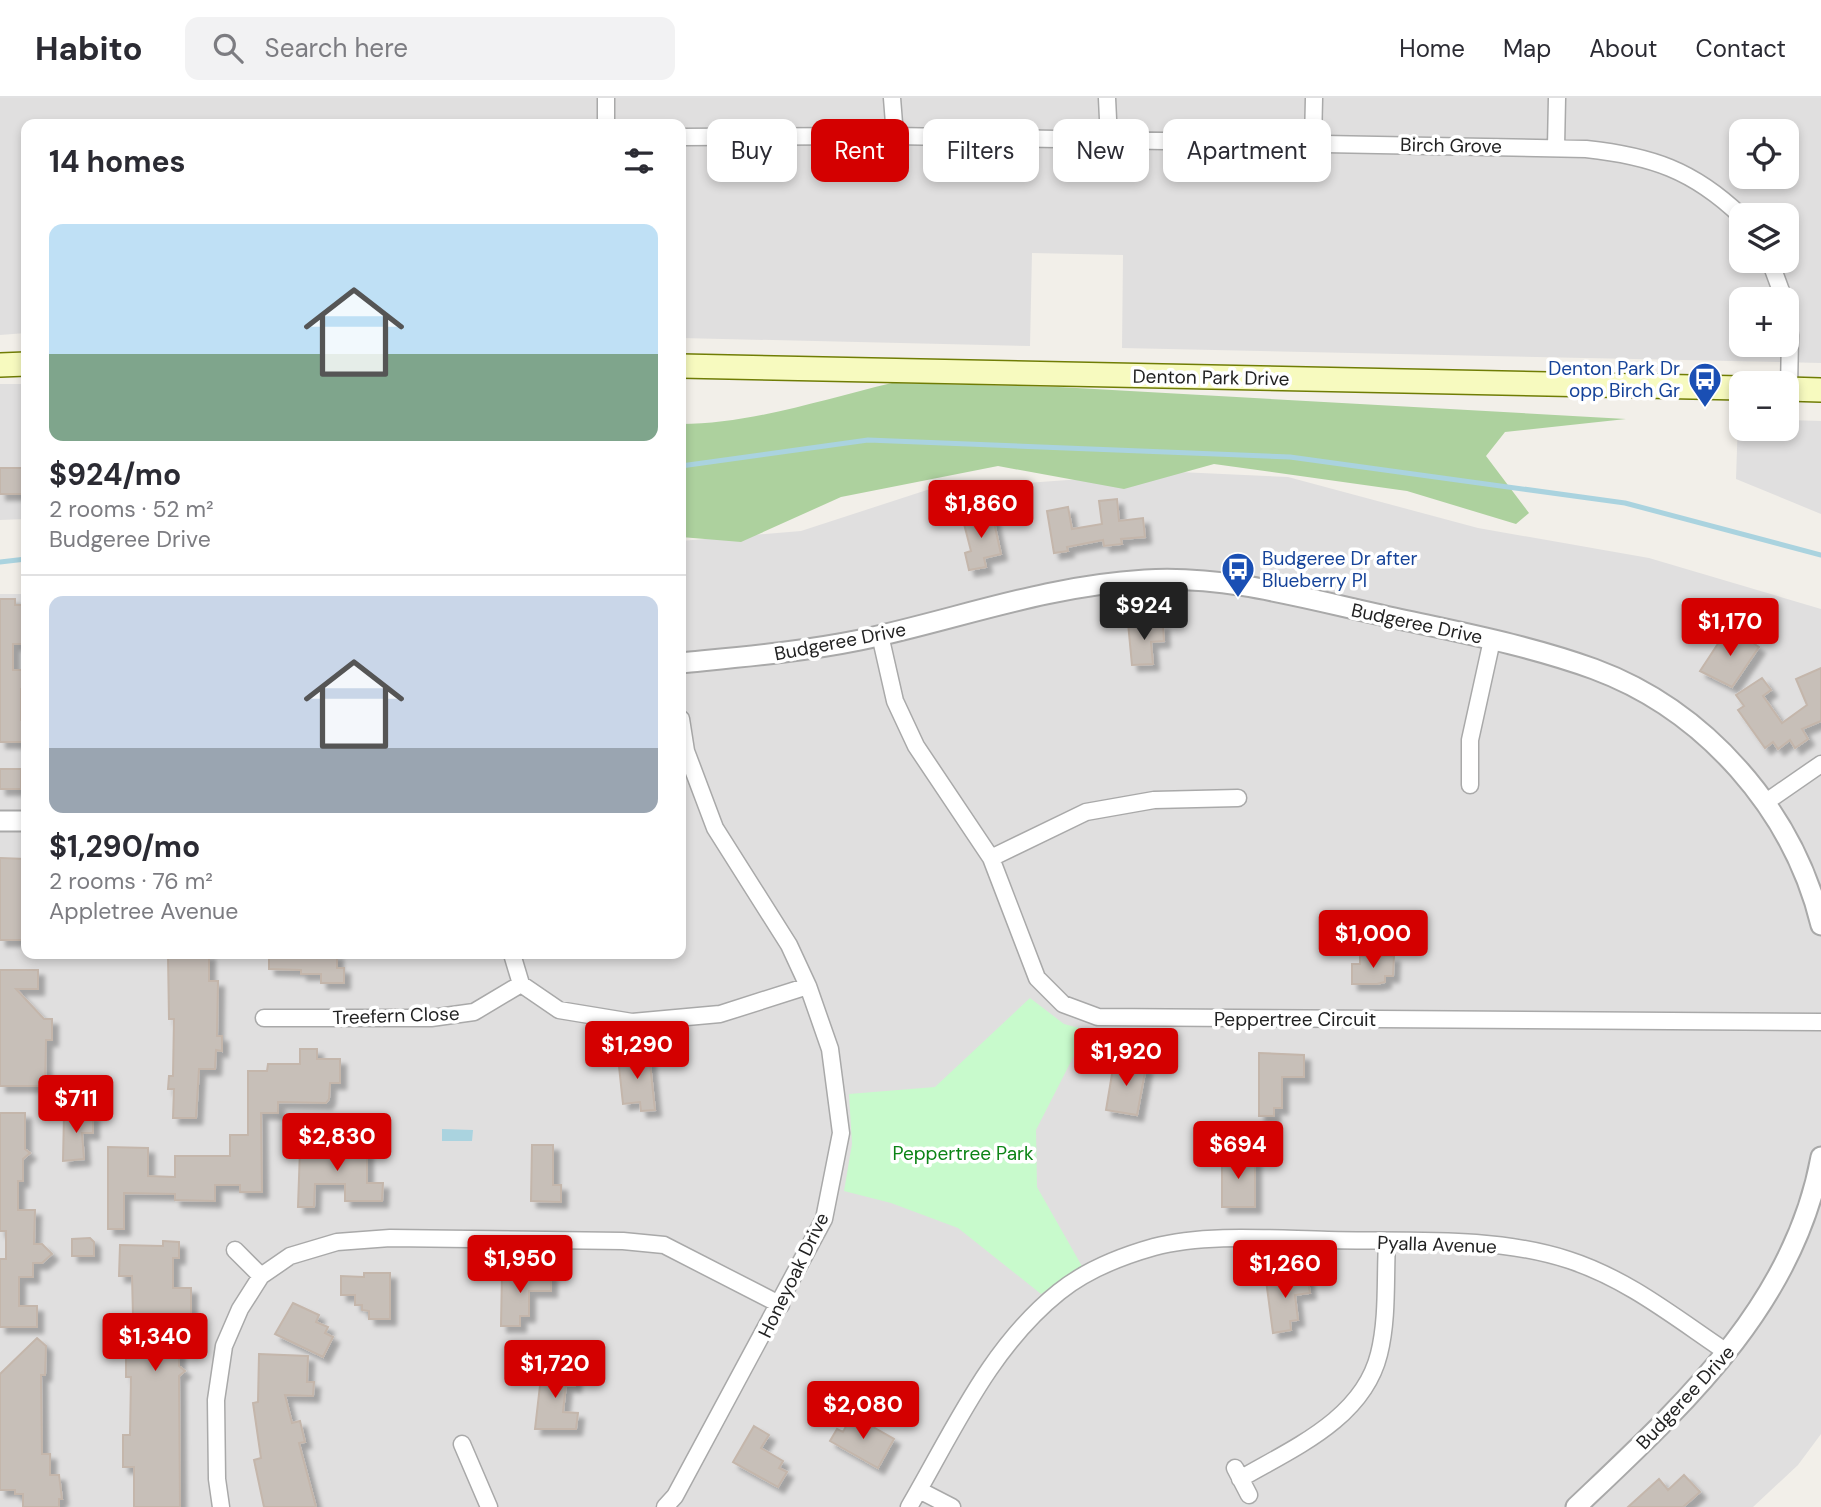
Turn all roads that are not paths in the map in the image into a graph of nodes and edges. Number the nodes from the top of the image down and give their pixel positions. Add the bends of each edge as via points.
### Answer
1 (606, 98) edge
2 (892, 98) edge
3 (1107, 98) edge
4 (1314, 98) edge
5 (1557, 98) edge
6 (606, 119) edge
7 (894, 119) edge
8 (1108, 119) edge
9 (1314, 119) edge
10 (811, 136) edge
11 (909, 136) edge
12 (686, 137) edge
13 (1053, 139) edge
14 (1331, 143) edge
15 (1556, 147) junction
16 (1729, 207) edge
17 (21, 364) edge
18 (0, 365) edge
19 (686, 366) edge
20 (1729, 388) edge
21 (1799, 389) edge
22 (1821, 390) edge
23 (880, 635) junction
24 (1492, 640) junction
25 (686, 663) edge
26 (686, 751) edge
27 (1821, 764) edge
28 (1470, 785) dead end
29 (1238, 798) dead end
30 (1766, 802) junction
31 (0, 821) edge
32 (21, 821) edge
33 (991, 858) junction
34 (1821, 925) edge
35 (514, 959) edge
36 (521, 984) junction
37 (808, 986) junction
38 (264, 1018) dead end
39 (1821, 1022) edge
40 (1821, 1157) edge
41 (1387, 1242) junction
42 (235, 1250) dead end
43 (261, 1276) junction
44 (781, 1305) junction
45 (1728, 1353) junction
46 (462, 1444) dead end
47 (919, 1490) junction
48 (1249, 1495) dead end
49 (221, 1507) edge
50 (489, 1507) edge
51 (665, 1507) edge
52 (909, 1507) edge
53 (952, 1507) edge
54 (1576, 1507) edge

1 - 6 street
2 - 7 street
3 - 8 street
4 - 9 street
5 - 15 street
10 - 12 street, Birch Grove
11 - 13 street, Birch Grove
14 - 15 street, Birch Grove
15 - 16 street, Birch Grove via 1614,152 1664,163 1689,175
17 - 18 main road
19 - 20 main road, Denton Park Drive
21 - 22 main road
23 - 24 street, Budgeree Drive via 994,604 1148,579 1245,585
23 - 25 street, Budgeree Drive via 774,655
23 - 33 street, Peppertree Circuit via 895,701 916,746
24 - 28 street via 1470,740
24 - 30 street, Budgeree Drive via 1595,669 1646,694 1691,723 1732,760
26 - 37 street, Honeyoak Drive via 715,828 789,945
27 - 30 street
29 - 33 street via 1154,800 1086,812
30 - 34 street, Budgeree Drive via 1808,886
31 - 32 street
33 - 39 street, Peppertree Circuit via 1037,978 1063,1004 1098,1017
35 - 36 street
36 - 37 street via 559,1010 632,1022 720,1014
36 - 38 street, Treefern Close via 474,1012
37 - 44 street, Honeyoak Drive via 830,1049 841,1133 824,1220
40 - 45 street, Budgeree Drive via 1815,1189 1796,1239 1774,1284
41 - 45 street, Pyalla Avenue via 1489,1242 1569,1260 1629,1286
41 - 47 street, Pyalla Avenue via 1235,1239 1156,1247 1085,1275 1043,1306 993,1360
41 - 48 street via 1379,1356 1367,1381 1348,1408 1324,1430 1238,1474
42 - 43 street
43 - 44 street via 290,1256 337,1242 390,1238 623,1241 664,1245
43 - 49 street via 224,1346 216,1401
44 - 51 street, Honeyoak Drive
45 - 54 street, Budgeree Drive
46 - 50 street
47 - 52 street, Pyalla Avenue
47 - 53 street

